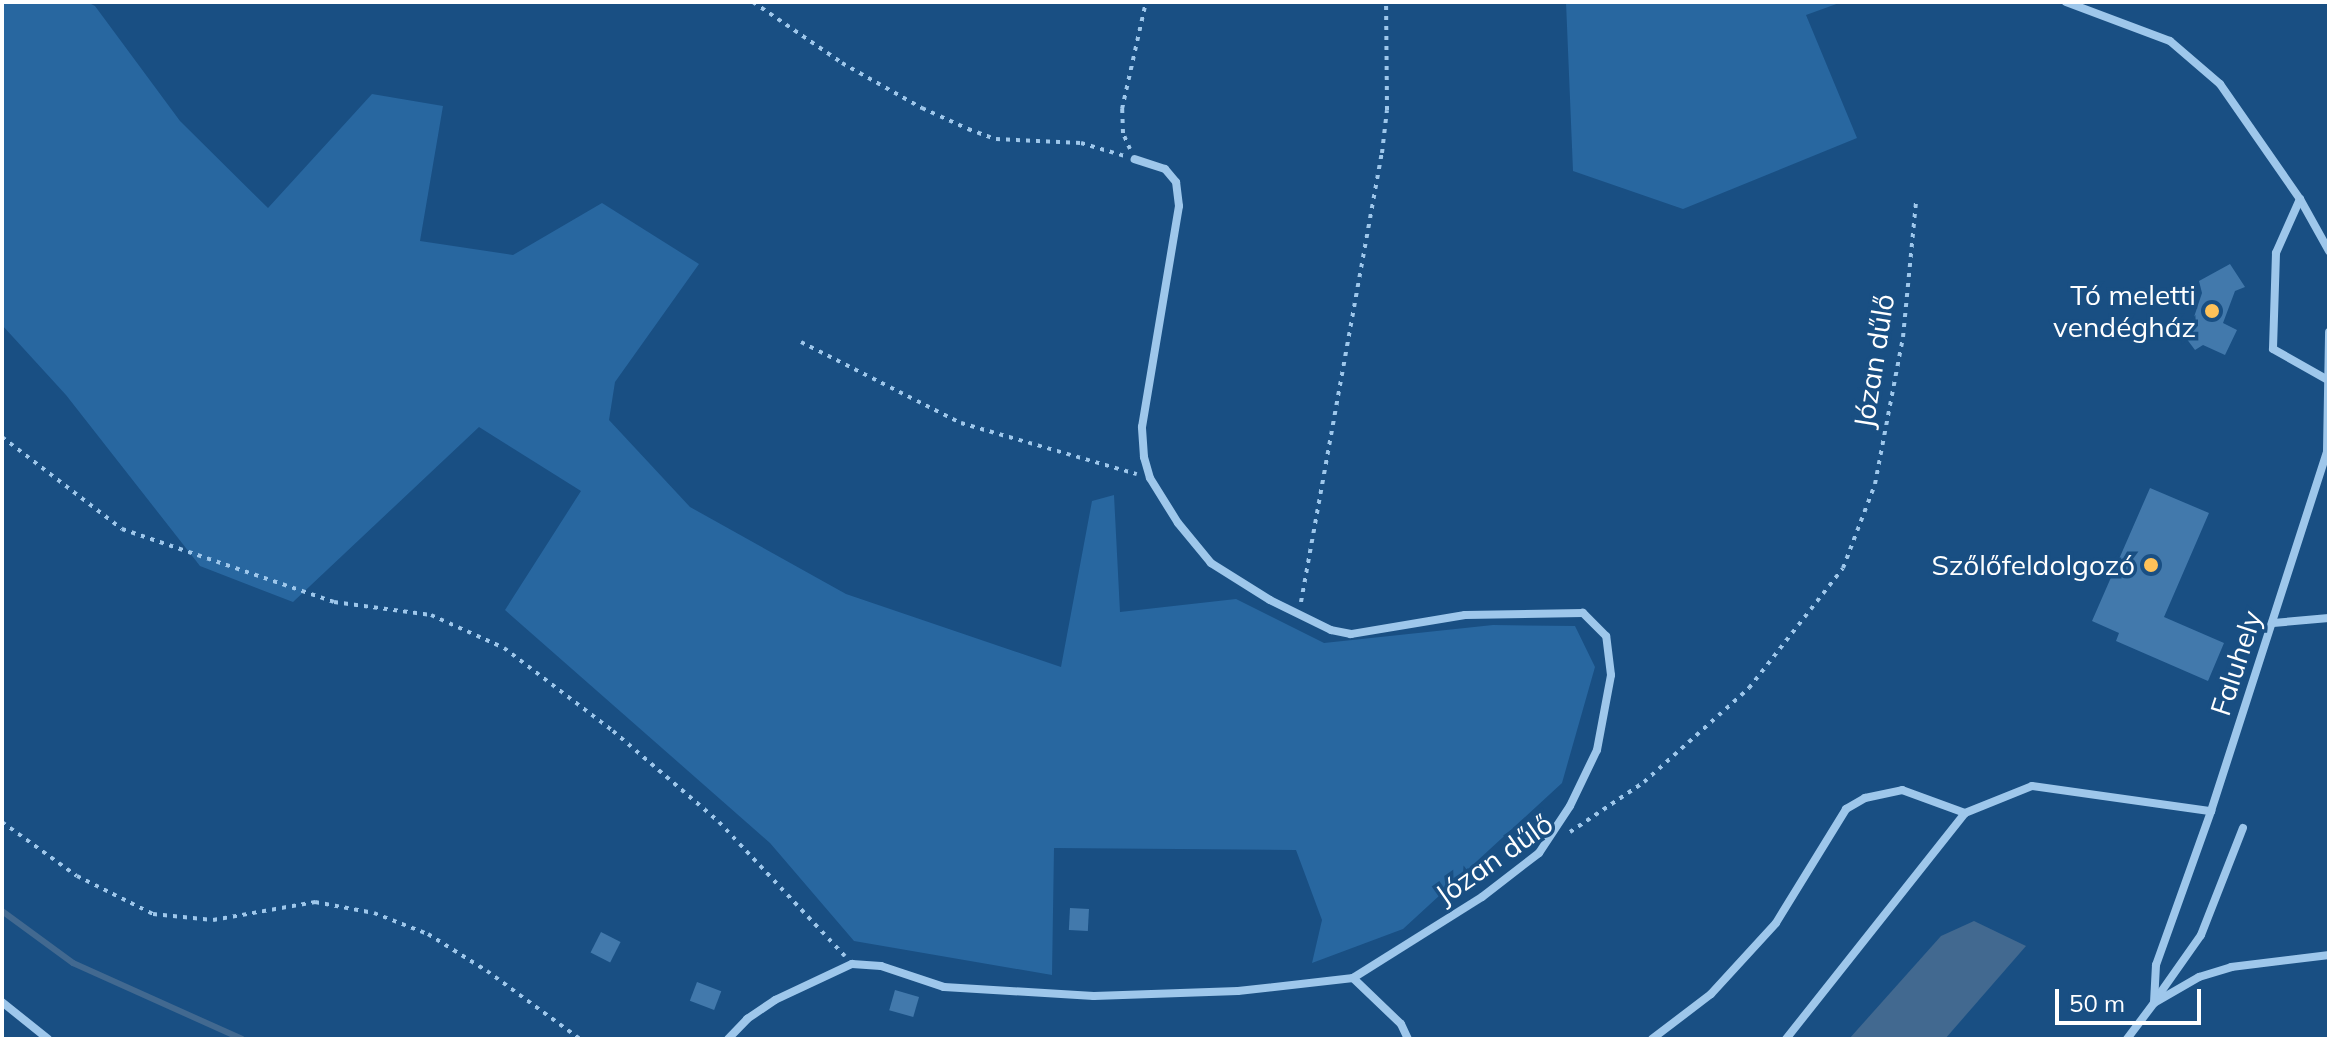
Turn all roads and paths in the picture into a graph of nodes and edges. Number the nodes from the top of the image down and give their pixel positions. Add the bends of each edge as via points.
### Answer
1 (753, 2) edge
2 (1146, 2) edge
3 (1386, 2) edge
4 (2066, 2) edge
5 (1135, 159) junction
6 (2300, 199) junction
7 (1916, 202) dead end
8 (2329, 251) edge
9 (2329, 332) edge
10 (801, 342) dead end
11 (2328, 380) edge
12 (2, 437) edge
13 (1150, 478) junction
14 (1299, 616) junction
15 (2329, 618) edge
16 (2273, 623) junction
17 (2211, 811) junction
18 (1965, 813) junction
19 (2, 822) edge
20 (2243, 828) dead end
21 (1565, 836) dead end
22 (2329, 955) edge
23 (852, 964) junction
24 (1353, 978) junction
25 (2, 1002) edge
26 (2154, 1003) junction
27 (48, 1039) edge
28 (580, 1039) edge
29 (728, 1039) edge
30 (1408, 1039) edge
31 (1652, 1039) edge
32 (1786, 1039) edge
33 (2127, 1039) edge

1 - 5 path via 842,63 968,129 996,139 1081,143
2 - 5 path via 1122,109 1123,133
3 - 14 path via 1382,153
4 - 6 street via 2170,41 2220,84
5 - 13 street via 1165,169 1176,182 1179,206 1142,427
6 - 8 street
6 - 11 street via 2276,253 2273,349
7 - 21 path, Józan dűlő via 1903,337 1875,484 1843,568 1749,688 1644,782
9 - 11 street, Faluhely
10 - 13 path via 961,423
11 - 16 street, Faluhely via 2327,451
12 - 23 path via 122,529 334,602 431,615 504,648 613,731 719,822
13 - 14 street, Józan dűlő via 1211,563
14 - 24 street, Józan dűlő via 1351,634 1465,615 1583,613 1606,636 1611,675 1597,750 1539,853 1482,897
15 - 16 street
16 - 17 street, Faluhely
17 - 18 street via 2032,786
17 - 26 street, Faluhely via 2156,965
18 - 31 street via 1902,790 1865,798 1846,809 1776,923 1711,994
18 - 32 street
19 - 28 path via 77,876 153,914 213,920 315,902 374,913 428,934
20 - 26 street via 2201,935
22 - 26 street via 2231,967 2199,977
23 - 24 street, Józan dűlő via 881,966 944,987 1094,996 1238,991
23 - 29 street via 775,1000
24 - 30 street via 1401,1024
25 - 27 street
26 - 33 street

